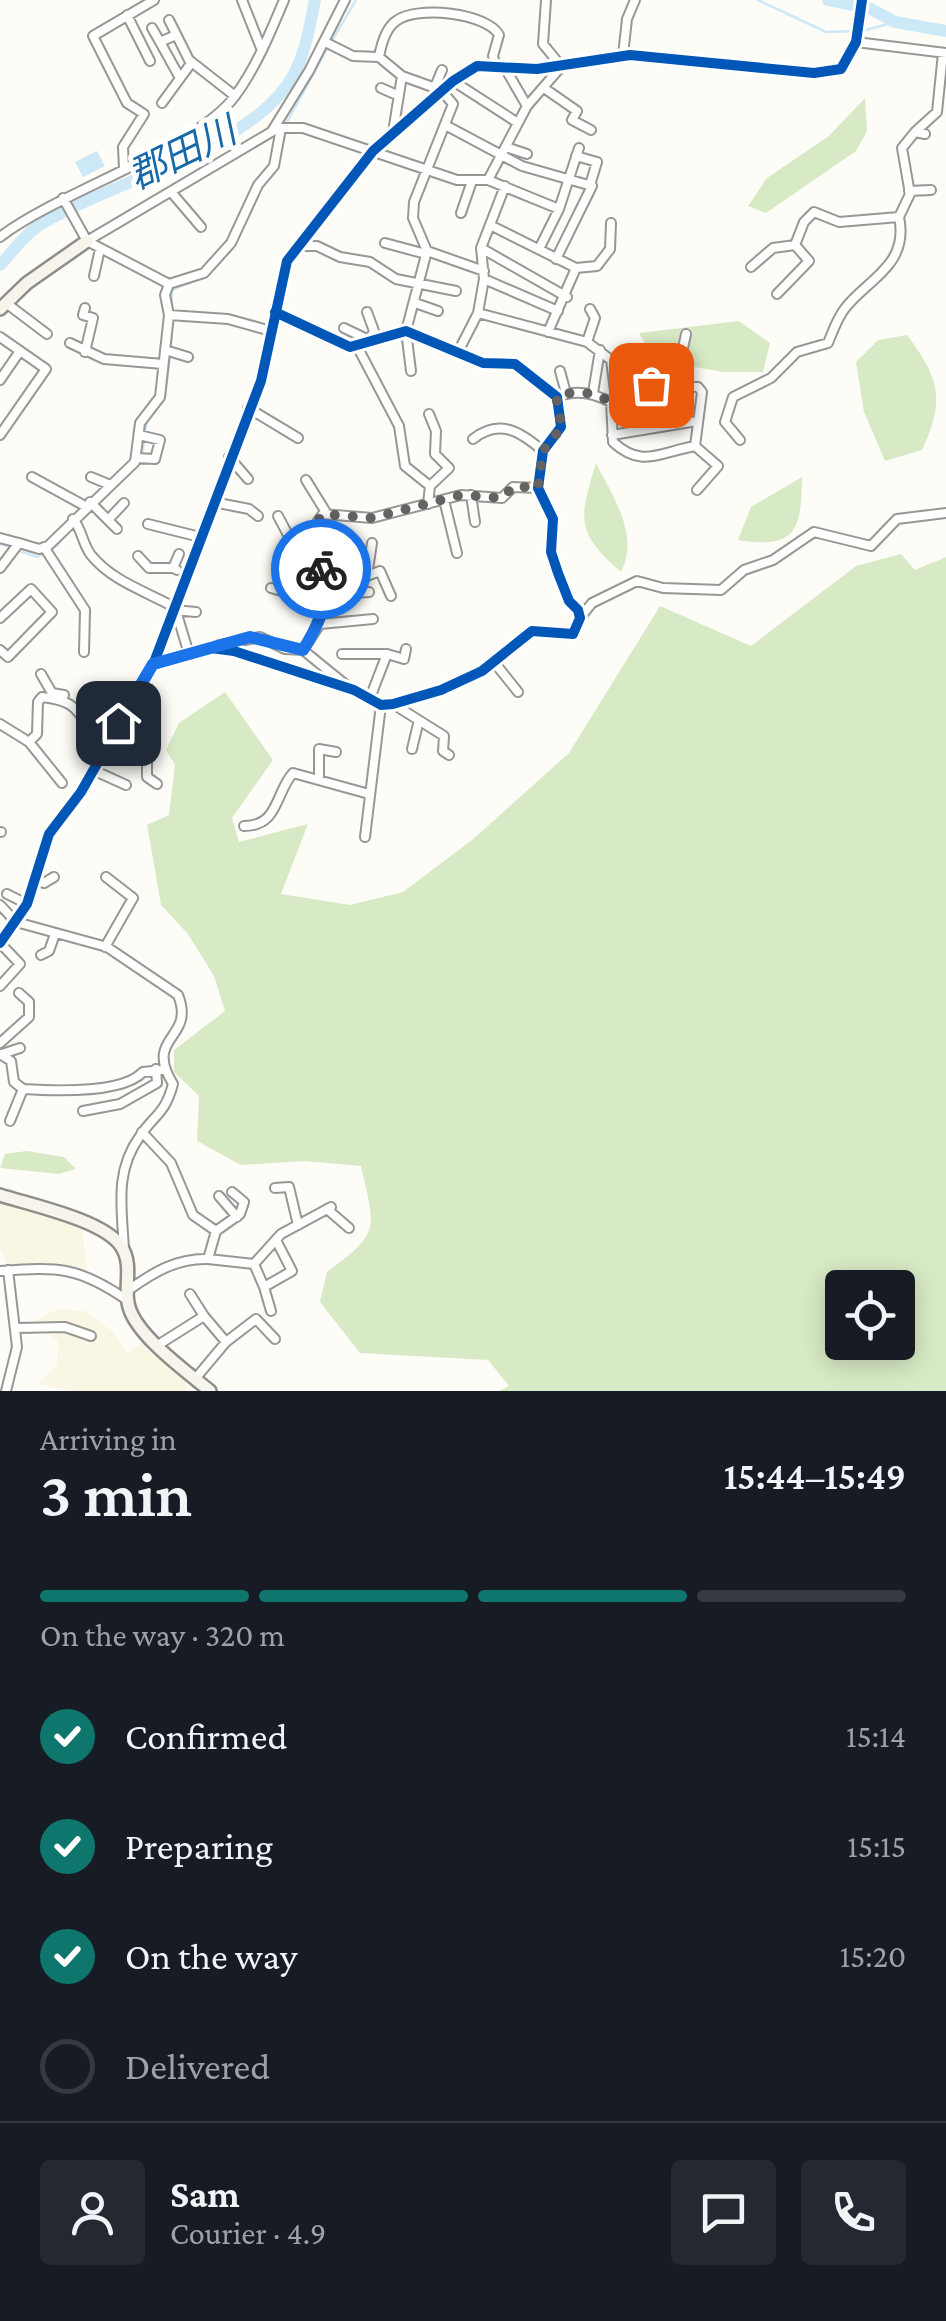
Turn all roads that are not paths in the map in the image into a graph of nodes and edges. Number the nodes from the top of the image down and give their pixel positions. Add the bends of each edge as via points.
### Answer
1 (154, 0) edge
2 (242, 0) edge
3 (284, 0) edge
4 (546, 0) edge
5 (635, 0) edge
6 (862, 0) edge
7 (346, 2) edge
8 (128, 15) junction
9 (168, 20) dead end
10 (152, 28) dead end
11 (176, 35) junction
12 (857, 39) junction
13 (160, 42) junction
14 (330, 44) junction
15 (260, 48) junction
16 (945, 53) edge
17 (623, 55) junction
18 (378, 56) junction
19 (150, 61) dead end
20 (192, 62) junction
21 (562, 66) junction
22 (500, 68) junction
23 (442, 70) dead end
24 (402, 76) junction
25 (180, 78) junction
26 (452, 81) junction
27 (381, 88) dead end
28 (544, 88) junction
29 (438, 89) junction
30 (398, 95) junction
31 (235, 96) junction
32 (162, 102) dead end
33 (527, 106) junction
34 (518, 123) junction
35 (447, 126) junction
36 (276, 129) junction
37 (591, 130) dead end
38 (393, 132) junction
39 (915, 132) junction
40 (925, 134) dead end
41 (506, 147) junction
42 (373, 152) junction
43 (527, 154) dead end
44 (502, 157) junction
45 (124, 168) junction
46 (425, 171) junction
47 (570, 177) junction
48 (488, 180) junction
49 (472, 181) junction
50 (590, 185) junction
51 (505, 186) junction
52 (930, 190) dead end
53 (909, 191) junction
54 (172, 194) junction
55 (64, 200) junction
56 (849, 205) dead end
57 (559, 207) junction
58 (461, 212) dead end
59 (579, 216) junction
60 (900, 217) junction
61 (851, 219) junction
62 (611, 223) dead end
63 (490, 225) junction
64 (201, 226) dead end
65 (0, 237) edge
66 (86, 239) junction
67 (385, 243) dead end
68 (796, 245) junction
69 (298, 246) junction
70 (480, 248) junction
71 (100, 249) junction
72 (539, 249) junction
73 (426, 252) junction
74 (556, 258) junction
75 (751, 267) dead end
76 (576, 268) junction
77 (484, 275) junction
78 (94, 276) dead end
79 (420, 282) junction
80 (169, 284) junction
81 (456, 291) dead end
82 (777, 294) dead end
83 (566, 297) junction
84 (415, 302) junction
85 (3, 306) edge
86 (85, 308) dead end
87 (590, 308) dead end
88 (558, 310) junction
89 (438, 311) dead end
90 (275, 312) junction
91 (367, 312) dead end
92 (478, 313) junction
93 (172, 314) junction
94 (344, 328) dead end
95 (271, 331) junction
96 (406, 332) junction
97 (548, 332) junction
98 (47, 334) dead end
99 (686, 334) dead end
100 (0, 337) edge
101 (372, 340) junction
102 (587, 342) junction
103 (70, 343) dead end
104 (358, 348) junction
105 (600, 350) junction
106 (20, 351) junction
107 (169, 351) junction
108 (86, 352) junction
109 (458, 352) junction
110 (188, 356) dead end
111 (163, 364) junction
112 (411, 371) dead end
113 (560, 371) dead end
114 (0, 380) edge
115 (675, 386) junction
116 (593, 393) junction
117 (561, 395) junction
118 (613, 401) junction
119 (248, 408) junction
120 (429, 414) dead end
121 (697, 421) junction
122 (0, 435) edge
123 (142, 435) junction
124 (612, 435) junction
125 (298, 438) dead end
126 (473, 439) dead end
127 (740, 440) dead end
128 (695, 446) junction
129 (543, 451) junction
130 (229, 457) junction
131 (139, 459) junction
132 (32, 477) dead end
133 (91, 478) dead end
134 (248, 479) dead end
135 (306, 480) dead end
136 (108, 484) junction
137 (430, 486) junction
138 (538, 488) junction
139 (697, 490) dead end
140 (470, 494) junction
141 (444, 500) junction
142 (212, 502) junction
143 (124, 503) dead end
144 (428, 504) junction
145 (91, 505) junction
146 (946, 513) edge
147 (327, 514) junction
148 (258, 516) dead end
149 (278, 516) dead end
150 (108, 520) junction
151 (75, 522) junction
152 (475, 522) dead end
153 (148, 524) dead end
154 (117, 529) dead end
155 (180, 532) junction
156 (200, 537) junction
157 (0, 538) edge
158 (169, 543) dead end
159 (372, 543) dead end
160 (16, 546) junction
161 (46, 551) junction
162 (457, 553) dead end
163 (178, 554) dead end
164 (282, 554) dead end
165 (302, 554) junction
166 (138, 556) dead end
167 (316, 563) junction
168 (0, 568) edge
169 (173, 568) junction
170 (186, 574) junction
171 (329, 574) junction
172 (367, 576) junction
173 (271, 588) dead end
174 (386, 591) dead end
175 (369, 592) dead end
176 (326, 600) junction
177 (174, 609) junction
178 (2, 612) edge
179 (196, 612) dead end
180 (580, 618) junction
181 (373, 619) dead end
182 (320, 624) junction
183 (211, 648) junction
184 (406, 649) dead end
185 (0, 650) edge
186 (303, 650) junction
187 (84, 652) dead end
188 (189, 654) junction
189 (342, 654) dead end
190 (387, 654) junction
191 (494, 662) junction
192 (153, 664) junction
193 (366, 672) dead end
194 (41, 674) dead end
195 (380, 675) junction
196 (354, 690) junction
197 (518, 692) dead end
198 (370, 698) junction
199 (393, 704) junction
200 (382, 705) junction
201 (77, 707) junction
202 (0, 724) edge
203 (418, 724) junction
204 (110, 736) junction
205 (29, 742) junction
206 (305, 747) dead end
207 (319, 749) junction
208 (412, 749) dead end
209 (336, 752) dead end
210 (449, 755) dead end
211 (93, 770) junction
212 (319, 778) junction
213 (62, 783) dead end
214 (157, 784) dead end
215 (126, 785) dead end
216 (369, 794) junction
217 (244, 826) dead end
218 (365, 838) dead end
219 (54, 877) dead end
220 (106, 878) dead end
221 (33, 880) junction
222 (8, 894) dead end
223 (27, 904) junction
224 (0, 905) edge
225 (16, 922) junction
226 (55, 934) junction
227 (0, 943) edge
228 (106, 947) junction
229 (41, 955) dead end
230 (0, 986) edge
231 (19, 993) dead end
232 (0, 1043) edge
233 (20, 1048) dead end
234 (1, 1054) edge
235 (159, 1069) junction
236 (23, 1089) junction
237 (82, 1112) dead end
238 (10, 1121) dead end
239 (142, 1132) junction
240 (303, 1185) dead end
241 (289, 1187) junction
242 (275, 1188) dead end
243 (232, 1192) dead end
244 (0, 1195) edge
245 (219, 1196) dead end
246 (237, 1217) junction
247 (298, 1225) junction
248 (349, 1228) dead end
249 (216, 1231) junction
250 (276, 1240) junction
251 (124, 1250) junction
252 (208, 1259) junction
253 (254, 1264) junction
254 (4, 1271) edge
255 (264, 1287) junction
256 (190, 1294) dead end
257 (128, 1295) junction
258 (270, 1311) dead end
259 (204, 1316) junction
260 (17, 1328) junction
261 (92, 1336) dead end
262 (275, 1339) dead end
263 (226, 1342) junction
264 (158, 1345) junction
265 (195, 1378) junction
266 (4, 1391) edge
267 (210, 1391) edge

1 - 8 street
2 - 15 street
3 - 15 street
4 - 21 street via 543,44
5 - 17 street
6 - 12 street
7 - 14 street
8 - 19 street
8 - 45 street via 92,36 127,104 144,114 123,147
9 - 11 street
10 - 13 street
11 - 13 street
11 - 20 street
12 - 16 street
12 - 17 street via 842,70 830,73
13 - 25 street
14 - 18 street via 353,56
14 - 36 street
15 - 31 street
16 - 39 street via 936,112
17 - 21 street
18 - 22 street via 390,27 408,16 474,17 487,20 499,36 493,56
18 - 24 street
20 - 25 street
20 - 31 street
21 - 22 street
21 - 28 street
22 - 26 street via 476,66
22 - 33 street
23 - 29 street
24 - 29 street
24 - 30 street
25 - 32 street
26 - 29 street
26 - 34 street
27 - 30 street
28 - 33 street
28 - 37 street via 577,111 572,120
29 - 35 street via 452,98
29 - 38 street
30 - 38 street
31 - 45 street via 194,130
33 - 34 street
34 - 41 street
35 - 44 street
35 - 46 street
36 - 42 street via 302,128
36 - 54 street
36 - 80 street via 274,166 231,243 204,273
38 - 42 street
39 - 40 street
39 - 53 street via 902,148
41 - 43 street
41 - 44 street
42 - 46 street
42 - 69 street
44 - 47 street
44 - 48 street
45 - 55 street
46 - 49 street
46 - 73 street via 414,218
47 - 50 street
47 - 50 street via 578,152 597,162
47 - 57 street
48 - 49 street
48 - 51 street
49 - 58 street
50 - 59 street
51 - 57 street
51 - 63 street
52 - 53 street
53 - 60 street
54 - 64 street
54 - 66 street
55 - 65 street
55 - 66 street
56 - 61 street
57 - 59 street
57 - 72 street
59 - 74 street
60 - 61 street
60 - 127 street via 890,267 844,310 828,343 796,352 770,378 733,397 725,422
61 - 68 street via 814,212
62 - 76 street via 610,249 597,266
63 - 70 street
63 - 72 street
66 - 71 street
66 - 85 main road
67 - 73 street
68 - 75 street via 773,248
68 - 82 street via 809,260
69 - 79 street via 318,246 370,262 396,279
69 - 90 street via 286,261
70 - 77 street
70 - 83 street
71 - 78 street
71 - 80 street
72 - 74 street
73 - 77 street
73 - 79 street
74 - 76 street
76 - 83 street
77 - 88 street
77 - 92 street
79 - 81 street
79 - 84 street
80 - 93 street
83 - 88 street
84 - 89 street
84 - 96 street
85 - 98 street
86 - 108 street via 83,314 96,318
87 - 102 street via 595,318
88 - 97 street
90 - 95 street
90 - 104 street
91 - 101 street
92 - 97 street
92 - 109 street
93 - 95 street via 228,318
93 - 107 street
94 - 101 street
95 - 119 street
96 - 101 street
96 - 109 street
96 - 112 street
97 - 102 street
99 - 115 street
100 - 106 street
101 - 104 street
102 - 105 street
103 - 108 street
104 - 137 street via 400,426 405,466
105 - 116 street
105 - 118 street via 612,360
106 - 114 street
106 - 122 street via 50,365
107 - 110 street
107 - 111 street
108 - 111 street
109 - 117 street via 482,363 514,364
111 - 123 street via 160,397 140,423
113 - 117 street
115 - 118 street via 651,385
115 - 121 street via 702,392
116 - 117 street
116 - 118 street
117 - 129 street via 562,427
118 - 124 street
119 - 125 street
119 - 130 street
120 - 137 street via 435,454 449,468
121 - 124 street
121 - 128 street
123 - 131 street
123 - 131 street via 160,440 155,459
124 - 128 street via 635,459
126 - 129 street via 496,428 519,430
128 - 139 street via 718,466
129 - 138 street
130 - 134 street
130 - 142 street
131 - 136 street
132 - 145 street
133 - 136 street
135 - 147 street
136 - 145 street
137 - 144 street
138 - 140 street via 514,486 502,498
138 - 180 street via 553,518 551,552
140 - 141 street
140 - 152 street
141 - 144 street
141 - 162 street
142 - 148 street via 251,507
142 - 156 street
143 - 150 street
144 - 147 street via 372,518
145 - 150 street
145 - 151 street
146 - 180 street via 897,518 871,546 814,532 720,590 638,581 592,603
147 - 167 street via 316,522 312,539
149 - 165 street
150 - 154 street
151 - 161 street
151 - 177 street via 100,566
153 - 155 street
155 - 156 street
155 - 158 street
156 - 170 street
157 - 160 street
159 - 172 street
160 - 161 street
160 - 168 street
161 - 187 street via 85,610
163 - 169 street
164 - 165 street
165 - 167 street
166 - 169 street via 149,568
167 - 171 street
169 - 170 street
170 - 177 street
171 - 172 street
171 - 176 street
172 - 174 street via 383,570
173 - 176 street
175 - 176 street
176 - 182 street
177 - 179 street
177 - 188 street
177 - 192 street
178 - 185 street via 31,588 52,612 8,658
180 - 191 street via 573,634 532,632
181 - 182 street
182 - 186 street
183 - 186 street via 260,637
183 - 188 street
183 - 196 street
184 - 190 street via 404,659
186 - 196 street
188 - 192 street
189 - 190 street
190 - 195 street
191 - 197 street
191 - 199 street via 441,690
192 - 204 street
193 - 195 street
194 - 201 street via 49,690 73,698
195 - 198 street
196 - 198 street
198 - 200 street
199 - 200 street
199 - 203 street
200 - 216 street
201 - 204 street via 88,727
201 - 205 street via 42,697 38,734
202 - 205 street
203 - 208 street
203 - 210 street via 444,736
204 - 211 street
204 - 214 street via 147,756 148,777
205 - 213 street
206 - 207 street
207 - 209 street
207 - 212 street
211 - 215 street
211 - 221 street via 48,834
212 - 216 street
212 - 217 street via 292,773 276,810 263,823
216 - 218 street
219 - 221 street
220 - 228 street via 134,898
221 - 223 street
222 - 223 street
223 - 225 street
224 - 225 street
225 - 226 street
225 - 227 street
226 - 228 street
226 - 229 street
227 - 230 street via 20,964
228 - 235 street via 178,995 179,1031 166,1044
231 - 232 street via 29,1017
233 - 234 street
234 - 236 street via 12,1061 14,1082
235 - 236 street via 132,1083
235 - 237 street via 157,1083 141,1095
235 - 239 street via 173,1084 170,1098
236 - 238 street
239 - 249 street via 171,1163 194,1215
239 - 251 street via 122,1166
240 - 241 street
241 - 242 street
241 - 247 street
243 - 246 street via 244,1202
244 - 251 main road via 98,1228
245 - 246 street
246 - 249 street
247 - 248 street via 329,1208
247 - 250 street
249 - 252 street
250 - 253 street
250 - 255 street via 292,1271
251 - 257 main road
252 - 253 street
252 - 257 street via 184,1260 151,1274
253 - 255 street
254 - 257 street via 52,1268 90,1276
254 - 260 street
255 - 258 street
256 - 259 street
257 - 264 main road via 135,1320
259 - 263 street
259 - 264 street
260 - 261 street via 65,1327
260 - 266 street
262 - 263 street via 256,1319
263 - 265 street
264 - 265 main road
265 - 267 main road

